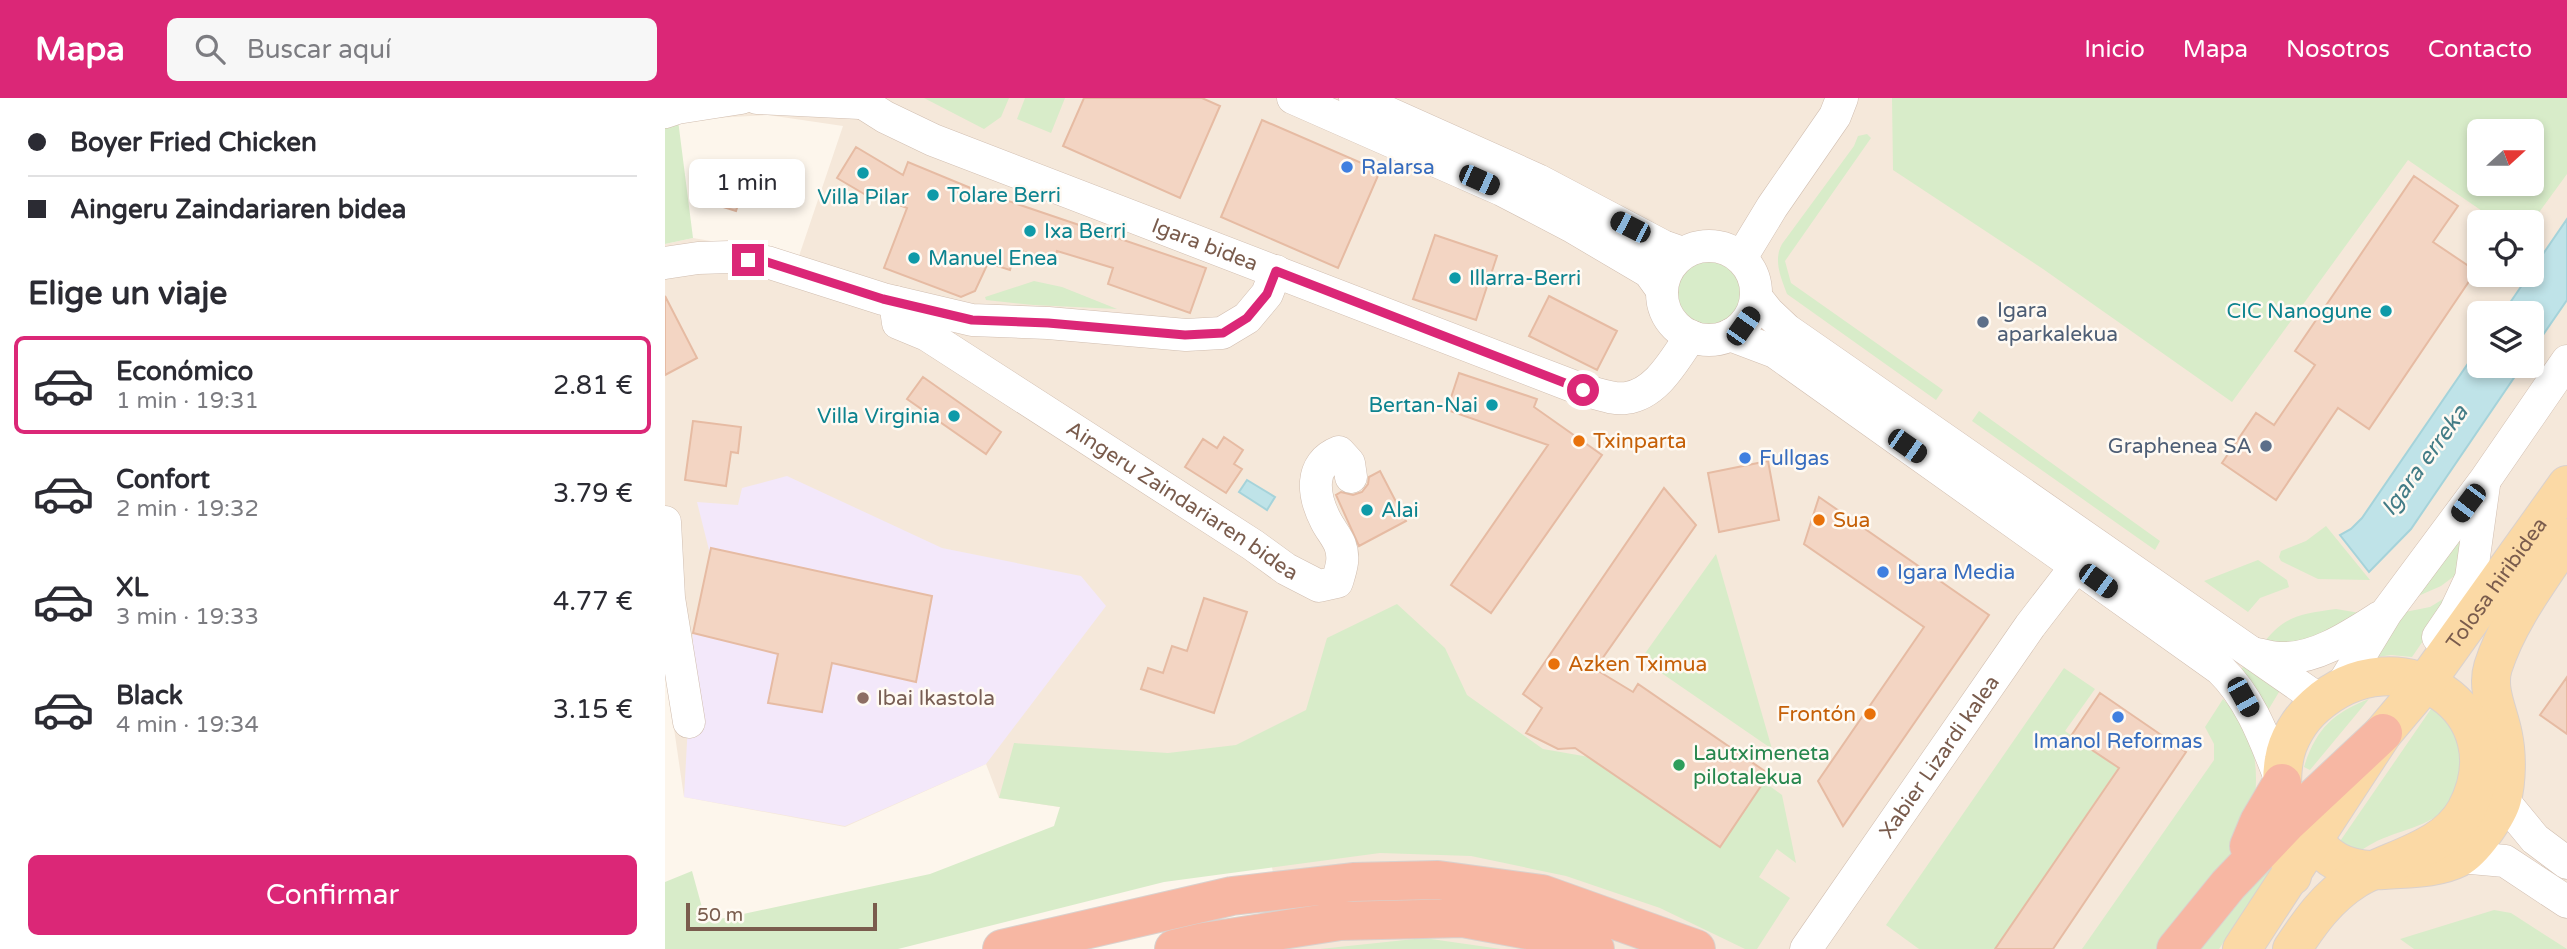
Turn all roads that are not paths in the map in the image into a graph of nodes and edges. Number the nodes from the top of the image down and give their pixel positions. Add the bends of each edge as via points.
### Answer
1 (741, 98) edge
2 (757, 98) edge
3 (1293, 98) edge
4 (1355, 98) edge
5 (1842, 98) edge
6 (857, 100) edge
7 (665, 112) edge
8 (1683, 253) junction
9 (1741, 258) junction
10 (665, 263) edge
11 (1276, 271) junction
12 (1662, 290) junction
13 (1756, 297) junction
14 (895, 302) junction
15 (1730, 335) junction
16 (1691, 336) junction
17 (2567, 361) edge
18 (1352, 477) dead end
19 (2485, 481) junction
20 (2567, 485) edge
21 (665, 522) edge
22 (2567, 538) edge
23 (2077, 565) junction
24 (666, 570) edge
25 (2386, 613) junction
26 (2251, 653) junction
27 (2426, 682) junction
28 (2331, 694) junction
29 (689, 722) dead end
30 (2383, 733) joint
31 (2502, 799) junction
32 (2295, 815) junction
33 (2459, 857) junction
34 (2567, 863) edge
35 (2375, 870) junction
36 (2567, 902) edge
37 (1661, 941) edge
38 (1002, 949) edge
39 (1174, 949) edge
40 (1595, 949) edge
41 (1696, 949) edge
42 (1806, 949) edge
43 (2176, 949) edge
44 (2242, 949) edge
45 (2292, 949) edge

1 - 7 street
2 - 6 street, Igara bidea
3 - 12 street via 1525,202 1649,272
4 - 8 street via 1538,180
5 - 9 street via 1835,117
6 - 11 street, Igara bidea via 933,140
8 - 9 street via 1713,246
8 - 12 street via 1665,275
9 - 13 street via 1750,269
10 - 14 street via 719,257 767,262
11 - 14 street via 1261,302 1247,318 1223,333 1185,335 972,320
11 - 16 street, Igara bidea via 1583,390 1624,399 1646,393
12 - 16 street via 1669,318
13 - 15 street via 1752,313
13 - 26 street via 1787,330
14 - 18 street, Aingeru Zaindariaren bidea via 898,323 927,335 1319,586 1337,582 1343,562 1340,545 1318,502 1315,484 1319,470 1326,457 1339,452 1349,463
15 - 16 street via 1717,340
15 - 23 street via 1775,352
17 - 19 street, Tolosa hiribidea
19 - 25 street, Tolosa hiribidea
19 - 27 street, Tolosa hiribidea via 2471,579 2429,650
20 - 27 main road, Tolosa hiribidea
21 - 24 street
22 - 31 main road, Tolosa hiribidea via 2504,636 2492,671 2493,703 2506,754
23 - 32 street via 2229,677 2257,721
23 - 42 street, Xabier Lizardi kalea
24 - 29 street
25 - 26 street, Tolosa hiribidea via 2345,639 2307,654 2281,659
25 - 28 street, Tolosa hiribidea
26 - 28 street
27 - 28 main road via 2405,675 2379,676
27 - 30 main road, Tolosa hiribidea
27 - 35 main road via 2445,693 2465,716 2476,744 2477,778 2453,827 2417,852
28 - 32 main road, Tolosa hiribidea via 2309,712 2293,734 2284,759
30 - 32 highway
31 - 33 main road, Tolosa hiribidea via 2475,843
31 - 34 street via 2535,839
32 - 35 main road via 2329,858 2351,868
32 - 43 highway via 2228,885
32 - 44 main road, Tolosa hiribidea via 2292,876
33 - 35 main road via 2419,868
33 - 36 street via 2505,861
35 - 45 main road via 2323,904
37 - 38 highway via 1542,894 1438,880 1353,882 1232,896
37 - 41 highway
39 - 40 highway via 1340,922 1463,918 1562,936

